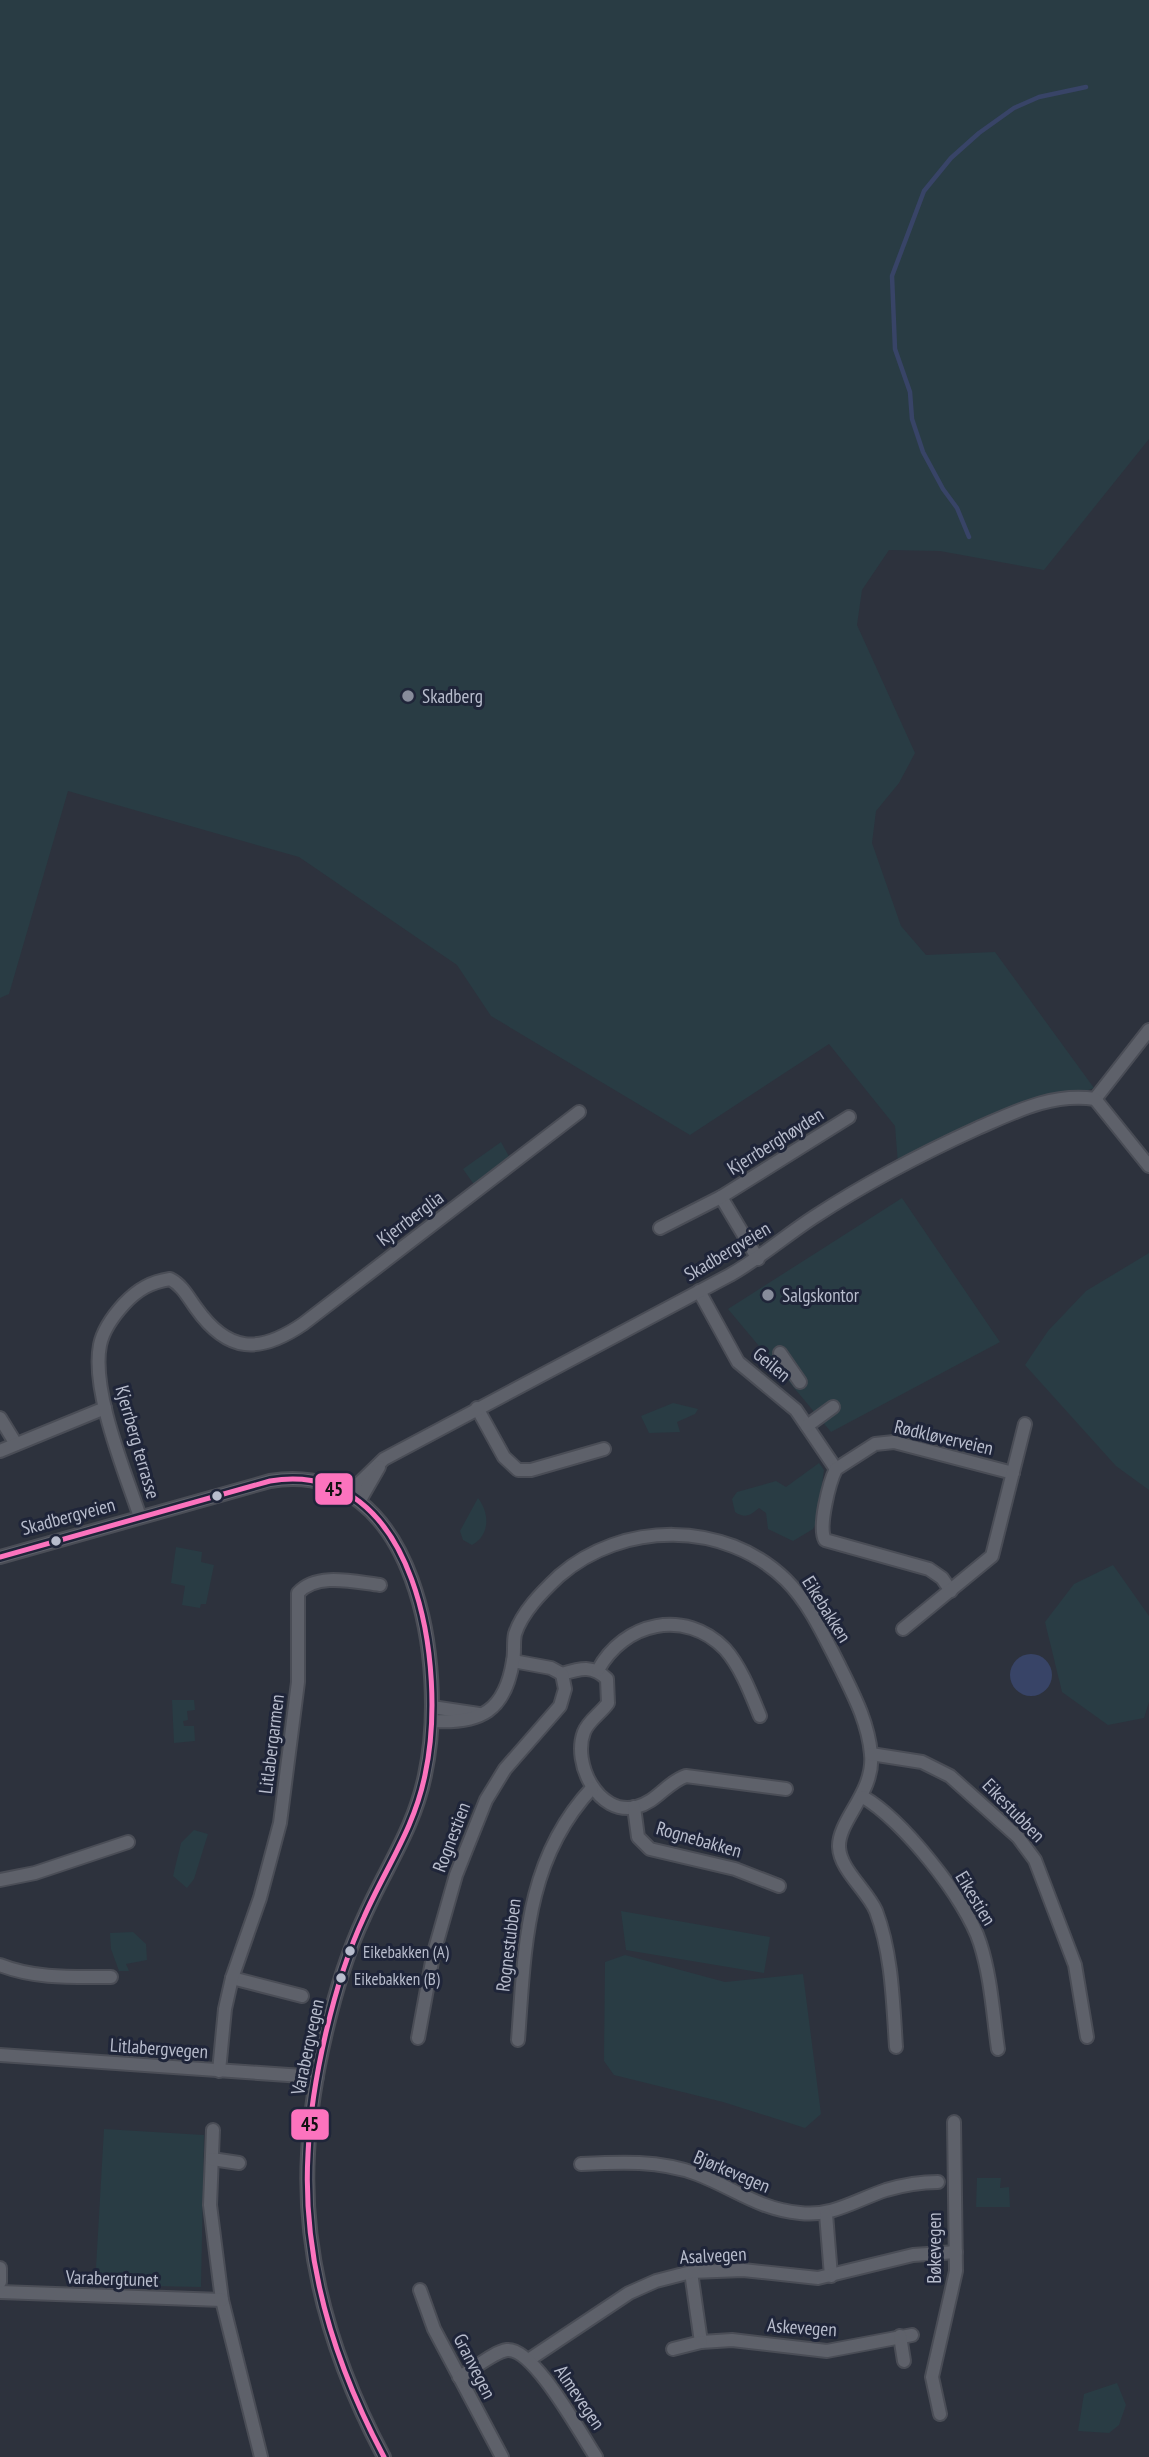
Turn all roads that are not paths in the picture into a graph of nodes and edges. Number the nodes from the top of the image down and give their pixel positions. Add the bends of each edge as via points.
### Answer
1 (1149, 1030) edge
2 (1095, 1098) junction
3 (579, 1112) dead end
4 (849, 1117) dead end
5 (1149, 1166) edge
6 (721, 1197) junction
7 (660, 1228) dead end
8 (758, 1259) junction
9 (699, 1291) junction
10 (260, 1345) joint
11 (780, 1353) dead end
12 (800, 1382) dead end
13 (833, 1407) dead end
14 (105, 1408) junction
15 (477, 1408) junction
16 (0, 1418) edge
17 (1025, 1424) dead end
18 (807, 1426) junction
19 (16, 1444) junction
20 (604, 1449) dead end
21 (0, 1451) edge
22 (836, 1469) junction
23 (1013, 1473) junction
24 (354, 1497) junction
25 (140, 1517) junction
26 (0, 1557) edge
27 (380, 1585) dead end
28 (951, 1591) junction
29 (903, 1629) dead end
30 (513, 1661) junction
31 (598, 1670) junction
32 (562, 1674) junction
33 (432, 1714) junction
34 (760, 1716) dead end
35 (871, 1754) junction
36 (592, 1788) junction
37 (786, 1789) dead end
38 (863, 1797) junction
39 (634, 1808) junction
40 (128, 1842) dead end
41 (0, 1880) edge
42 (779, 1886) dead end
43 (0, 1965) edge
44 (111, 1977) dead end
45 (232, 1978) junction
46 (302, 1996) dead end
47 (1087, 2037) dead end
48 (418, 2038) dead end
49 (518, 2040) dead end
50 (896, 2046) dead end
51 (998, 2049) dead end
52 (0, 2055) edge
53 (219, 2071) junction
54 (317, 2077) junction
55 (954, 2122) dead end
56 (214, 2130) dead end
57 (212, 2159) junction
58 (239, 2163) dead end
59 (581, 2164) dead end
60 (939, 2182) dead end
61 (826, 2214) junction
62 (956, 2252) junction
63 (0, 2268) edge
64 (691, 2272) junction
65 (831, 2276) junction
66 (0, 2282) edge
67 (420, 2290) dead end
68 (0, 2292) edge
69 (222, 2300) junction
70 (701, 2342) junction
71 (673, 2349) dead end
72 (530, 2359) junction
73 (904, 2361) dead end
74 (460, 2377) junction
75 (940, 2414) dead end
76 (261, 2457) edge
77 (384, 2457) edge
78 (502, 2457) edge
79 (597, 2457) edge

1 - 2 street
2 - 5 street
2 - 8 street, Skadbergveien via 1065,1097 1032,1104 926,1152 814,1217
3 - 10 street, Kjerrberglia via 303,1324
4 - 6 street, Kjerrberghøyden
6 - 7 street, Kjerrberghøyden
6 - 8 street, Kjerrberghøyden
8 - 9 street, Skadbergveien
9 - 15 street, Skadbergveien
9 - 18 street, Geilen via 738,1362 785,1400
10 - 14 street, Kjerrberg terrasse via 235,1342 217,1332 176,1282 152,1283 120,1308 100,1343 99,1377
11 - 12 street, Geilen
13 - 18 street
14 - 19 street
14 - 25 street, Kjerrberg terrasse
15 - 20 street via 504,1457 518,1470
15 - 24 street, Skadbergveien via 384,1459
16 - 19 street
17 - 23 street, Rødkløverveien
18 - 22 street, Geilen
19 - 21 street
22 - 23 street, Rødkløverveien via 875,1444 894,1442
22 - 28 street via 821,1533 825,1540 929,1569
23 - 28 street, Rødkløverveien via 992,1556
24 - 25 street, Skadbergveien via 318,1480 286,1478
24 - 33 street, Varabergvegen via 380,1518 409,1572 426,1642
25 - 26 street, Skadbergveien
27 - 45 street, Litlabergarmen via 321,1581 298,1593 298,1682 281,1823
28 - 29 street, Rødkløverveien
30 - 32 street
30 - 33 street, Eikebakken via 497,1706 483,1715
30 - 35 street, Eikebakken via 515,1636 524,1614 578,1560 626,1539 648,1535 713,1540 768,1566 787,1581 810,1611 858,1702
31 - 32 street
31 - 34 street via 608,1652 623,1639 645,1628 680,1625 727,1651
31 - 36 street via 609,1683 610,1695 582,1741 583,1765
32 - 48 street, Rognestien via 565,1689 560,1706 505,1769 486,1800 466,1850 443,1916
33 - 54 street, Varabergvegen via 431,1746 415,1813 353,1943
35 - 38 street, Eikebakken
35 - 47 street, Eikestubben via 922,1762 950,1776 1018,1837 1035,1860 1075,1965
36 - 39 street via 613,1804
36 - 49 street, Rognestubben via 563,1825 534,1889
37 - 39 street via 686,1776
38 - 50 street, Eikebakken via 839,1846 841,1857 876,1910 891,1983
38 - 51 street, Eikestien via 912,1839 974,1926 989,1978
39 - 42 street, Rognebakken via 638,1837 650,1849 735,1869
40 - 41 street
43 - 44 street via 56,1977
45 - 46 street
45 - 53 street, Litlabergarmen
52 - 53 street, Litlabergvegen
53 - 54 street, Litlabergvegen
54 - 77 street, Varabergvegen via 307,2185 315,2266 337,2357
55 - 62 street, Bøkevegen
56 - 57 street
57 - 58 street
57 - 69 street via 210,2205
59 - 61 street, Bjørkevegen via 672,2167 758,2205
60 - 61 street, Bjørkevegen via 886,2190
61 - 65 street
62 - 65 street, Asalvegen via 913,2255
62 - 75 street, Bøkevegen via 954,2292 932,2377
63 - 66 street
64 - 65 street, Asalvegen
64 - 70 street
64 - 72 street, Asalvegen via 629,2293
67 - 74 street, Granvegen via 434,2329
68 - 69 street, Varabergtunet
69 - 76 street
70 - 71 street, Askevegen
70 - 73 street, Askevegen via 732,2340 827,2351 906,2336
72 - 74 street via 506,2350
72 - 79 street, Almevegen
74 - 78 street, Granvegen

